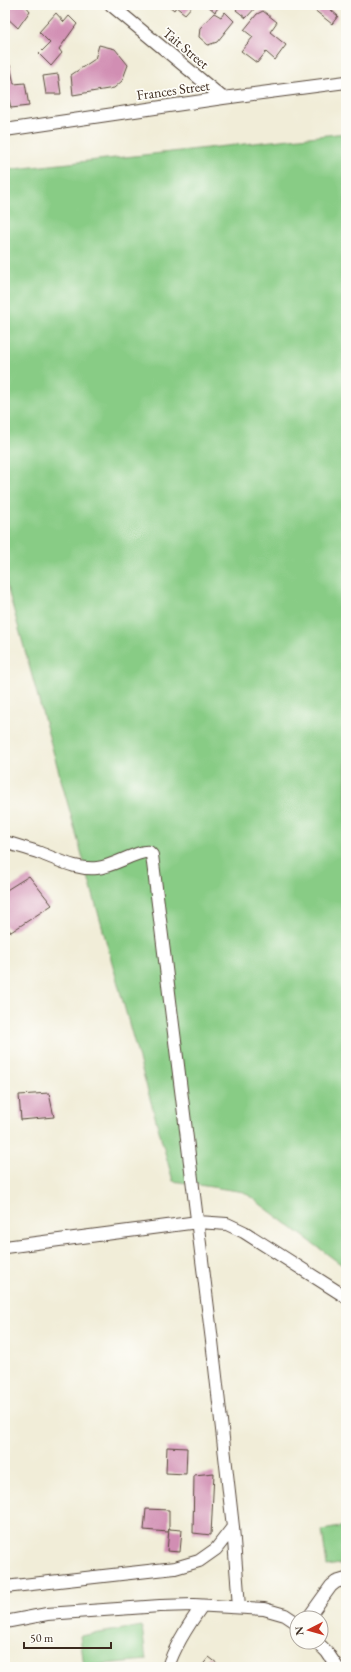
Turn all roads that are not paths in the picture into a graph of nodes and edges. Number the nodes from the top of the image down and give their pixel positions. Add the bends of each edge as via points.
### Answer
1 (111, 5) edge
2 (346, 82) edge
3 (223, 98) junction
4 (5, 130) edge
5 (5, 842) edge
6 (198, 1222) junction
7 (5, 1247) edge
8 (346, 1297) edge
9 (233, 1527) junction
10 (346, 1579) edge
11 (5, 1587) edge
12 (202, 1606) junction
13 (238, 1607) junction
14 (314, 1610) edge
15 (289, 1618) edge
16 (5, 1622) edge
17 (325, 1650) edge
18 (168, 1667) edge
19 (337, 1667) edge

1 - 3 street, Tait Street
2 - 3 street, Frances Street
3 - 4 street, Frances Street
5 - 6 street via 65,864 96,869 141,852 149,852 152,855
6 - 7 street
6 - 8 street via 227,1224 244,1232
6 - 9 street
9 - 11 street via 216,1549 199,1561 175,1568
9 - 13 street
10 - 14 street via 331,1586
12 - 13 street
12 - 16 street via 160,1606 47,1614
12 - 18 street
13 - 15 street via 264,1609
17 - 19 street

